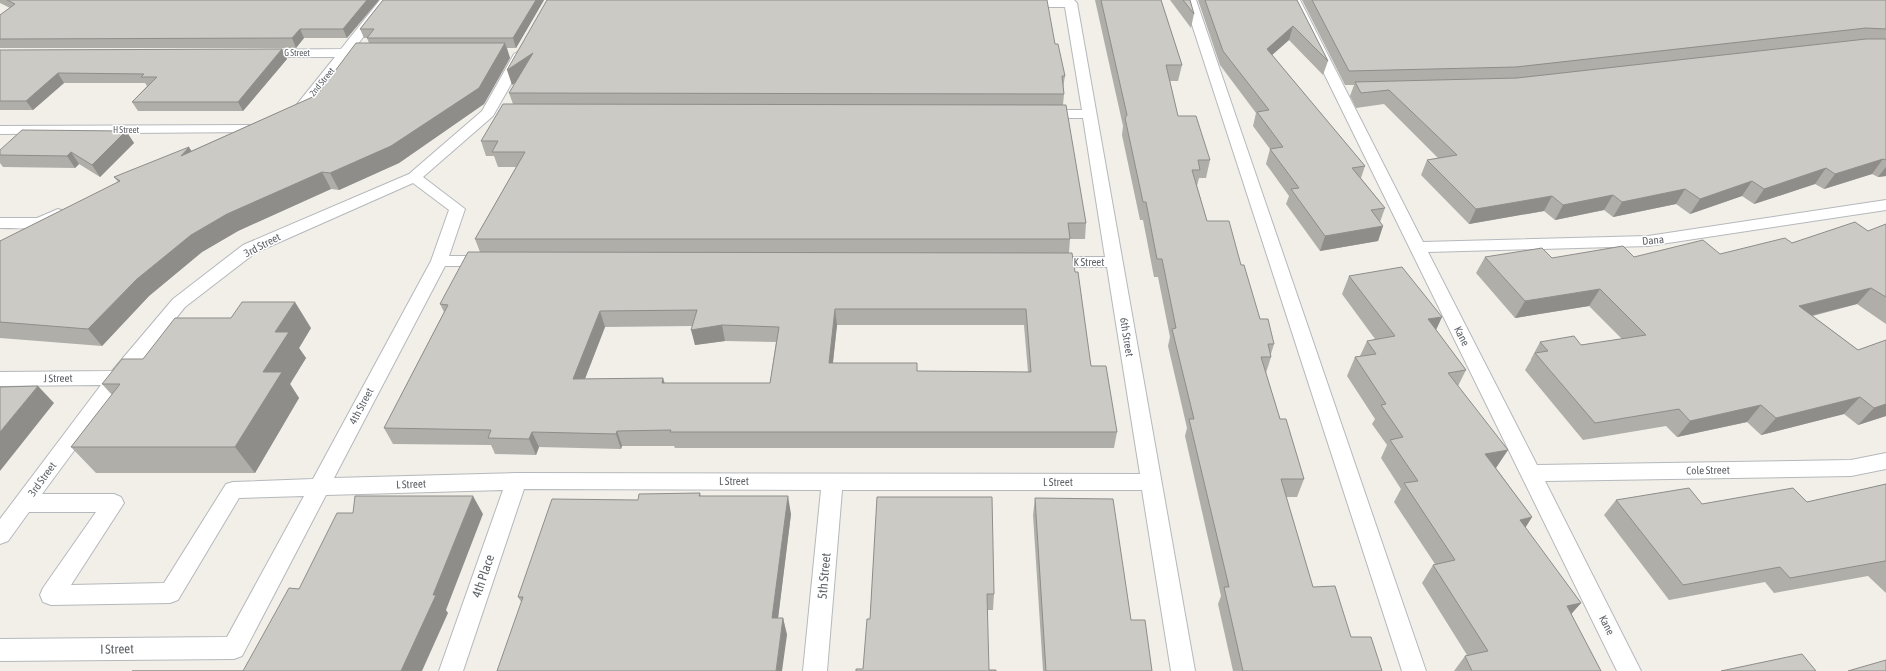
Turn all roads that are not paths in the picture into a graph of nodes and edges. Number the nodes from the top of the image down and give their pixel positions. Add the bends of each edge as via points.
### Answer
1 (386, 0) edge
2 (1190, 0) edge
3 (1294, 0) edge
4 (1008, 3) edge
5 (519, 48) edge
6 (252, 53) edge
7 (346, 53) junction
8 (384, 53) edge
9 (1027, 114) edge
10 (1090, 114) junction
11 (279, 119) edge
12 (266, 124) edge
13 (0, 130) edge
14 (252, 130) junction
15 (215, 143) edge
16 (414, 177) junction
17 (1886, 205) edge
18 (68, 210) edge
19 (0, 223) edge
20 (1417, 247) junction
21 (439, 261) junction
22 (503, 261) edge
23 (1036, 262) edge
24 (1115, 262) junction
25 (117, 378) junction
26 (0, 379) edge
27 (1886, 461) edge
28 (1530, 473) junction
29 (516, 481) junction
30 (832, 481) junction
31 (1151, 482) junction
32 (318, 487) junction
33 (24, 503) junction
34 (0, 535) edge
35 (234, 648) joint
36 (0, 650) edge
37 (451, 671) edge
38 (815, 671) edge
39 (1183, 671) edge
40 (1414, 671) edge
41 (1629, 671) edge

1 - 7 lane, 2nd Street
2 - 40 lane
3 - 20 lane, Kane via 1348,91
4 - 10 lane, 6th Street via 1071,3
5 - 16 lane, 3rd Street via 496,113
6 - 7 lane, G Street
7 - 8 lane, G Street
7 - 11 lane, 2nd Street via 299,111
9 - 10 lane
10 - 24 lane, 6th Street
12 - 14 lane
13 - 14 lane, H Street
14 - 15 lane
16 - 21 lane, 4th Street via 457,209
16 - 25 lane, 3rd Street via 249,249 179,303
17 - 20 lane, Dana via 1648,241
18 - 19 lane via 40,223
20 - 28 lane, Kane
21 - 22 lane
21 - 32 lane, 4th Street
23 - 24 lane, K Street
24 - 31 lane, 6th Street
25 - 26 lane, J Street
25 - 33 lane, 3rd Street
27 - 28 lane, Cole Street via 1851,468
28 - 41 lane, Kane
29 - 30 lane, L Street
29 - 32 lane, L Street
29 - 37 lane, 4th Place
30 - 31 lane, L Street
30 - 38 lane, 5th Street
31 - 39 lane, 6th Street
32 - 33 lane, L Street via 233,490 170,594 51,595 114,503
32 - 35 lane, 4th Street
33 - 34 lane, 3rd Street
35 - 36 lane, I Street

